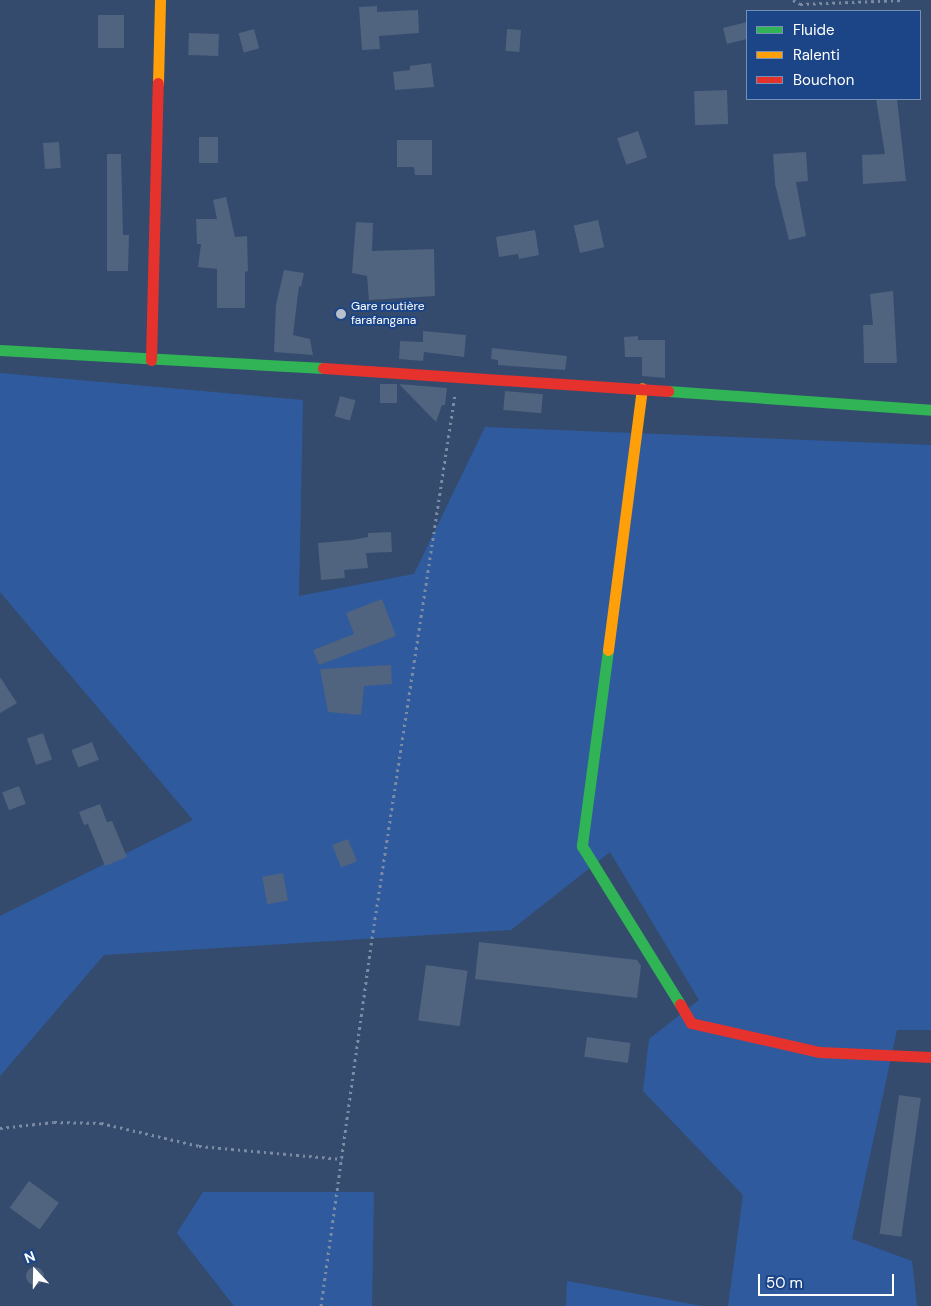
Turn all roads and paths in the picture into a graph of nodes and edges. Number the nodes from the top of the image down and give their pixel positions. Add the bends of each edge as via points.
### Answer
1 (160, 0) edge
2 (792, 0) edge
3 (904, 0) edge
4 (0, 350) edge
5 (151, 360) junction
6 (458, 375) junction
7 (642, 388) junction
8 (931, 410) edge
9 (931, 1057) edge
10 (0, 1128) edge
11 (341, 1159) junction
12 (321, 1306) edge

1 - 5 street
2 - 3 path via 800,4
4 - 5 street
5 - 6 street
6 - 7 street
6 - 11 path via 370,945
7 - 8 street
7 - 9 street via 582,846 690,1023 820,1052
10 - 11 path via 54,1122 100,1123 199,1146
11 - 12 path

